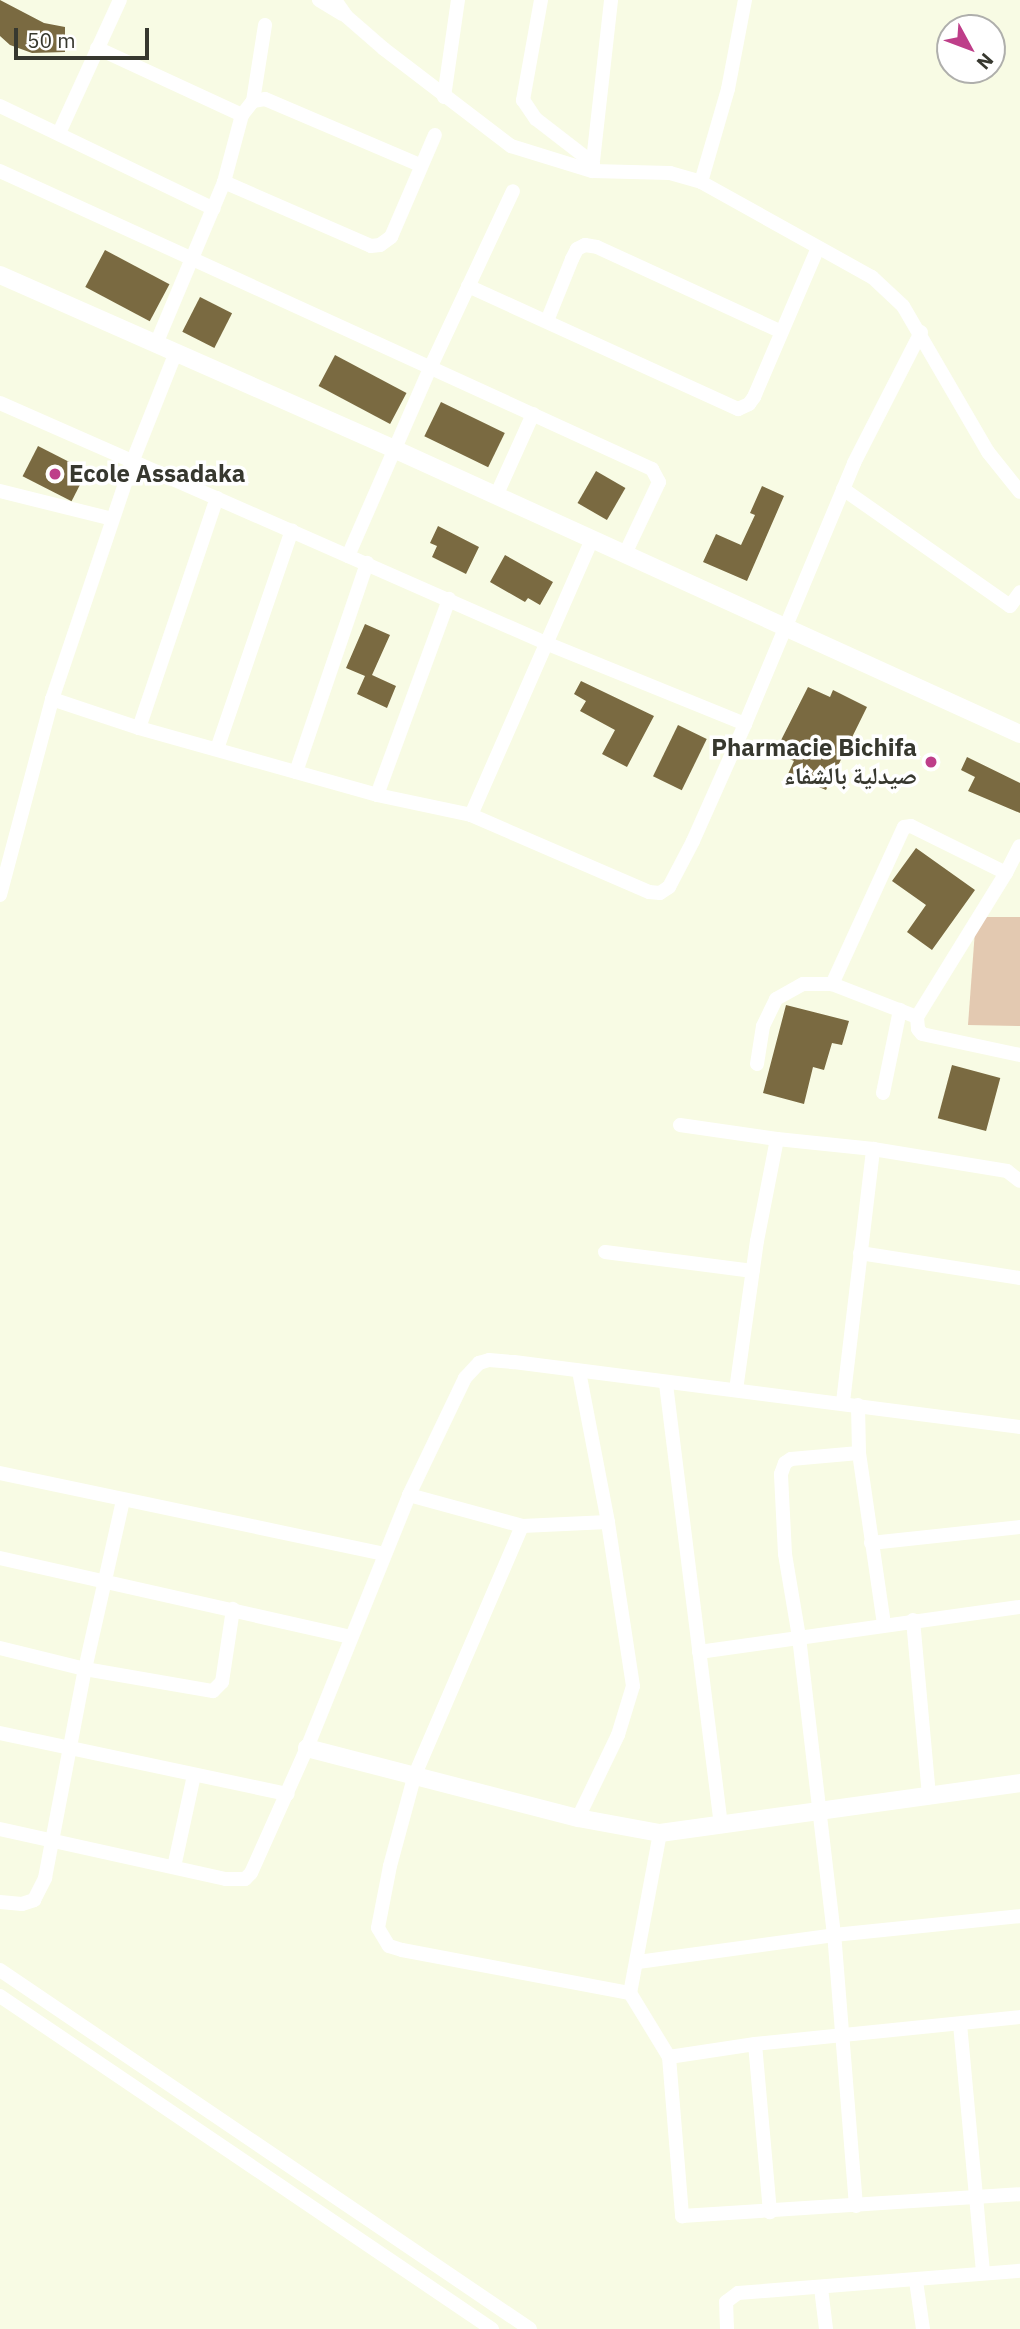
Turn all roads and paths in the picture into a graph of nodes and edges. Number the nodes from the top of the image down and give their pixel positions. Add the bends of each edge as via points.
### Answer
1 (120, 0) edge
2 (319, 0) edge
3 (335, 0) edge
4 (458, 0) edge
5 (541, 0) edge
6 (611, 0) edge
7 (746, 0) edge
8 (346, 16) junction
9 (265, 25) dead end
10 (97, 48) junction
11 (444, 97) junction
12 (253, 101) junction
13 (0, 106) edge
14 (242, 115) junction
15 (59, 134) junction
16 (435, 135) dead end
17 (420, 165) junction
18 (593, 167) junction
19 (0, 171) edge
20 (224, 182) junction
21 (701, 182) junction
22 (513, 191) dead end
23 (214, 209) junction
24 (818, 248) junction
25 (191, 258) junction
26 (0, 275) edge
27 (468, 286) junction
28 (547, 321) junction
29 (779, 331) junction
30 (920, 332) junction
31 (156, 344) junction
32 (176, 352) junction
33 (431, 366) junction
34 (0, 403) edge
35 (533, 414) junction
36 (394, 449) junction
37 (132, 460) junction
38 (843, 489) junction
39 (0, 491) edge
40 (1020, 492) edge
41 (496, 496) junction
42 (217, 498) junction
43 (112, 519) junction
44 (292, 530) junction
45 (592, 540) junction
46 (625, 554) junction
47 (348, 556) junction
48 (367, 564) junction
49 (1020, 592) edge
50 (449, 599) junction
51 (786, 626) junction
52 (548, 644) junction
53 (52, 699) junction
54 (745, 724) junction
55 (139, 728) junction
56 (1020, 734) edge
57 (217, 750) junction
58 (296, 772) junction
59 (377, 795) junction
60 (471, 815) junction
61 (1020, 846) edge
62 (1006, 873) junction
63 (0, 895) edge
64 (832, 984) junction
65 (901, 1010) junction
66 (917, 1017) junction
67 (1020, 1055) edge
68 (757, 1064) dead end
69 (883, 1093) dead end
70 (680, 1125) dead end
71 (777, 1139) junction
72 (873, 1149) junction
73 (1020, 1181) edge
74 (605, 1252) dead end
75 (860, 1253) junction
76 (753, 1271) junction
77 (1020, 1278) edge
78 (579, 1371) junction
79 (666, 1384) junction
80 (736, 1390) junction
81 (850, 1404) junction
82 (1020, 1427) edge
83 (859, 1453) junction
84 (0, 1473) edge
85 (409, 1495) junction
86 (123, 1500) junction
87 (608, 1522) junction
88 (522, 1526) junction
89 (1020, 1527) edge
90 (871, 1543) junction
91 (383, 1555) junction
92 (0, 1558) edge
93 (106, 1583) junction
94 (1020, 1607) edge
95 (233, 1609) junction
96 (913, 1620) junction
97 (884, 1624) junction
98 (351, 1637) junction
99 (799, 1637) junction
100 (0, 1648) edge
101 (699, 1652) junction
102 (85, 1669) junction
103 (0, 1733) edge
104 (70, 1748) junction
105 (307, 1748) junction
106 (415, 1774) junction
107 (194, 1775) junction
108 (1020, 1783) edge
109 (288, 1794) junction
110 (929, 1797) junction
111 (818, 1812) junction
112 (579, 1818) junction
113 (721, 1825) junction
114 (0, 1829) edge
115 (660, 1833) junction
116 (52, 1841) junction
117 (174, 1867) junction
118 (0, 1902) edge
119 (1020, 1916) edge
120 (834, 1935) junction
121 (638, 1962) junction
122 (0, 1970) edge
123 (630, 1993) junction
124 (0, 1996) edge
125 (1020, 2017) edge
126 (960, 2024) junction
127 (841, 2034) junction
128 (755, 2044) junction
129 (669, 2057) junction
130 (1020, 2194) edge
131 (975, 2195) junction
132 (856, 2206) junction
133 (770, 2211) junction
134 (1020, 2271) edge
135 (983, 2273) junction
136 (916, 2281) junction
137 (821, 2288) junction
138 (492, 2329) edge
139 (530, 2329) edge
140 (727, 2329) edge
141 (825, 2329) edge
142 (923, 2329) edge

1 - 10 street
2 - 8 street
3 - 8 street
4 - 11 street
5 - 18 street via 523,100 536,119
6 - 18 street
7 - 21 street via 728,89
8 - 11 street
9 - 12 street
10 - 14 street
10 - 15 street
11 - 18 street via 511,146
12 - 14 street
12 - 17 street via 265,99
13 - 15 street
14 - 20 street
15 - 23 street
16 - 17 street
17 - 20 street via 391,237 371,246
18 - 21 street via 670,173
19 - 25 street
20 - 23 street
21 - 24 street
22 - 27 street
23 - 25 street
24 - 29 street
24 - 30 street via 872,277 903,306
25 - 31 street
25 - 33 street
26 - 31 street
27 - 28 street
27 - 33 street
28 - 29 street via 577,249 586,246 597,247
28 - 29 street via 738,409 754,397
30 - 38 street
30 - 40 street via 988,452
31 - 32 street
32 - 36 street
32 - 37 street
33 - 35 street
33 - 36 street
34 - 37 street
35 - 41 street
35 - 46 street via 657,474 659,482
36 - 41 street
36 - 47 street
37 - 42 street
37 - 43 street
38 - 49 street via 1010,606
38 - 51 street
39 - 43 street
41 - 45 street
42 - 44 street
42 - 55 street
43 - 53 street
44 - 47 street
44 - 57 street
45 - 46 street
45 - 52 street
46 - 51 street
47 - 48 street
48 - 50 street
48 - 58 street
50 - 52 street
50 - 59 street
51 - 54 street
51 - 56 street
52 - 54 street
52 - 60 street
53 - 55 street
53 - 63 street
54 - 60 street via 665,892 649,892
55 - 57 street
57 - 58 street
58 - 59 street
59 - 60 street
61 - 62 street
62 - 64 street via 911,826 904,827
62 - 66 street
64 - 65 street
64 - 68 street via 803,984 776,999 763,1026
65 - 66 street
65 - 69 street
66 - 67 street via 922,1034
70 - 71 street
71 - 72 street
71 - 76 street
72 - 73 street via 1007,1171
72 - 75 street
74 - 76 street
75 - 77 street
75 - 81 street
76 - 80 street
78 - 79 street
78 - 85 street via 489,1360 479,1363 465,1378
78 - 87 street
79 - 80 street
79 - 101 street
80 - 81 street
81 - 82 street
81 - 83 street
83 - 90 street
83 - 99 street via 791,1459 781,1474 785,1554
84 - 86 street
85 - 88 street
85 - 91 street
86 - 91 street
86 - 93 street
87 - 88 street
87 - 112 street via 633,1686 618,1735
88 - 106 street
89 - 90 street
90 - 97 street
91 - 98 street
92 - 93 street
93 - 95 street
93 - 102 street
94 - 96 street
95 - 98 street
95 - 102 street via 222,1682 213,1691
96 - 97 street
96 - 110 street
97 - 99 street
98 - 105 street
99 - 101 street
99 - 111 street
100 - 102 street
101 - 113 street
102 - 104 street
103 - 104 street
104 - 107 street
104 - 116 street
105 - 106 street
105 - 109 street
106 - 112 street
106 - 123 street via 378,1928 389,1946
107 - 109 street
107 - 117 street
108 - 110 street
109 - 117 street via 245,1879
110 - 111 street
111 - 113 street
111 - 120 street
112 - 115 street
113 - 115 street
114 - 116 street
115 - 121 street
116 - 117 street
116 - 118 street via 45,1878 34,1900
119 - 120 street
120 - 121 street
120 - 127 street
121 - 123 street
122 - 139 street
123 - 129 street
124 - 138 street
125 - 126 street
126 - 127 street
126 - 131 street
127 - 128 street
127 - 132 street
128 - 129 street
128 - 133 street
129 - 133 street via 682,2217
130 - 131 street
131 - 132 street
131 - 135 street
132 - 133 street
134 - 135 street
135 - 136 street
136 - 137 street
136 - 142 street
137 - 140 street via 733,2295 724,2307
137 - 141 street

